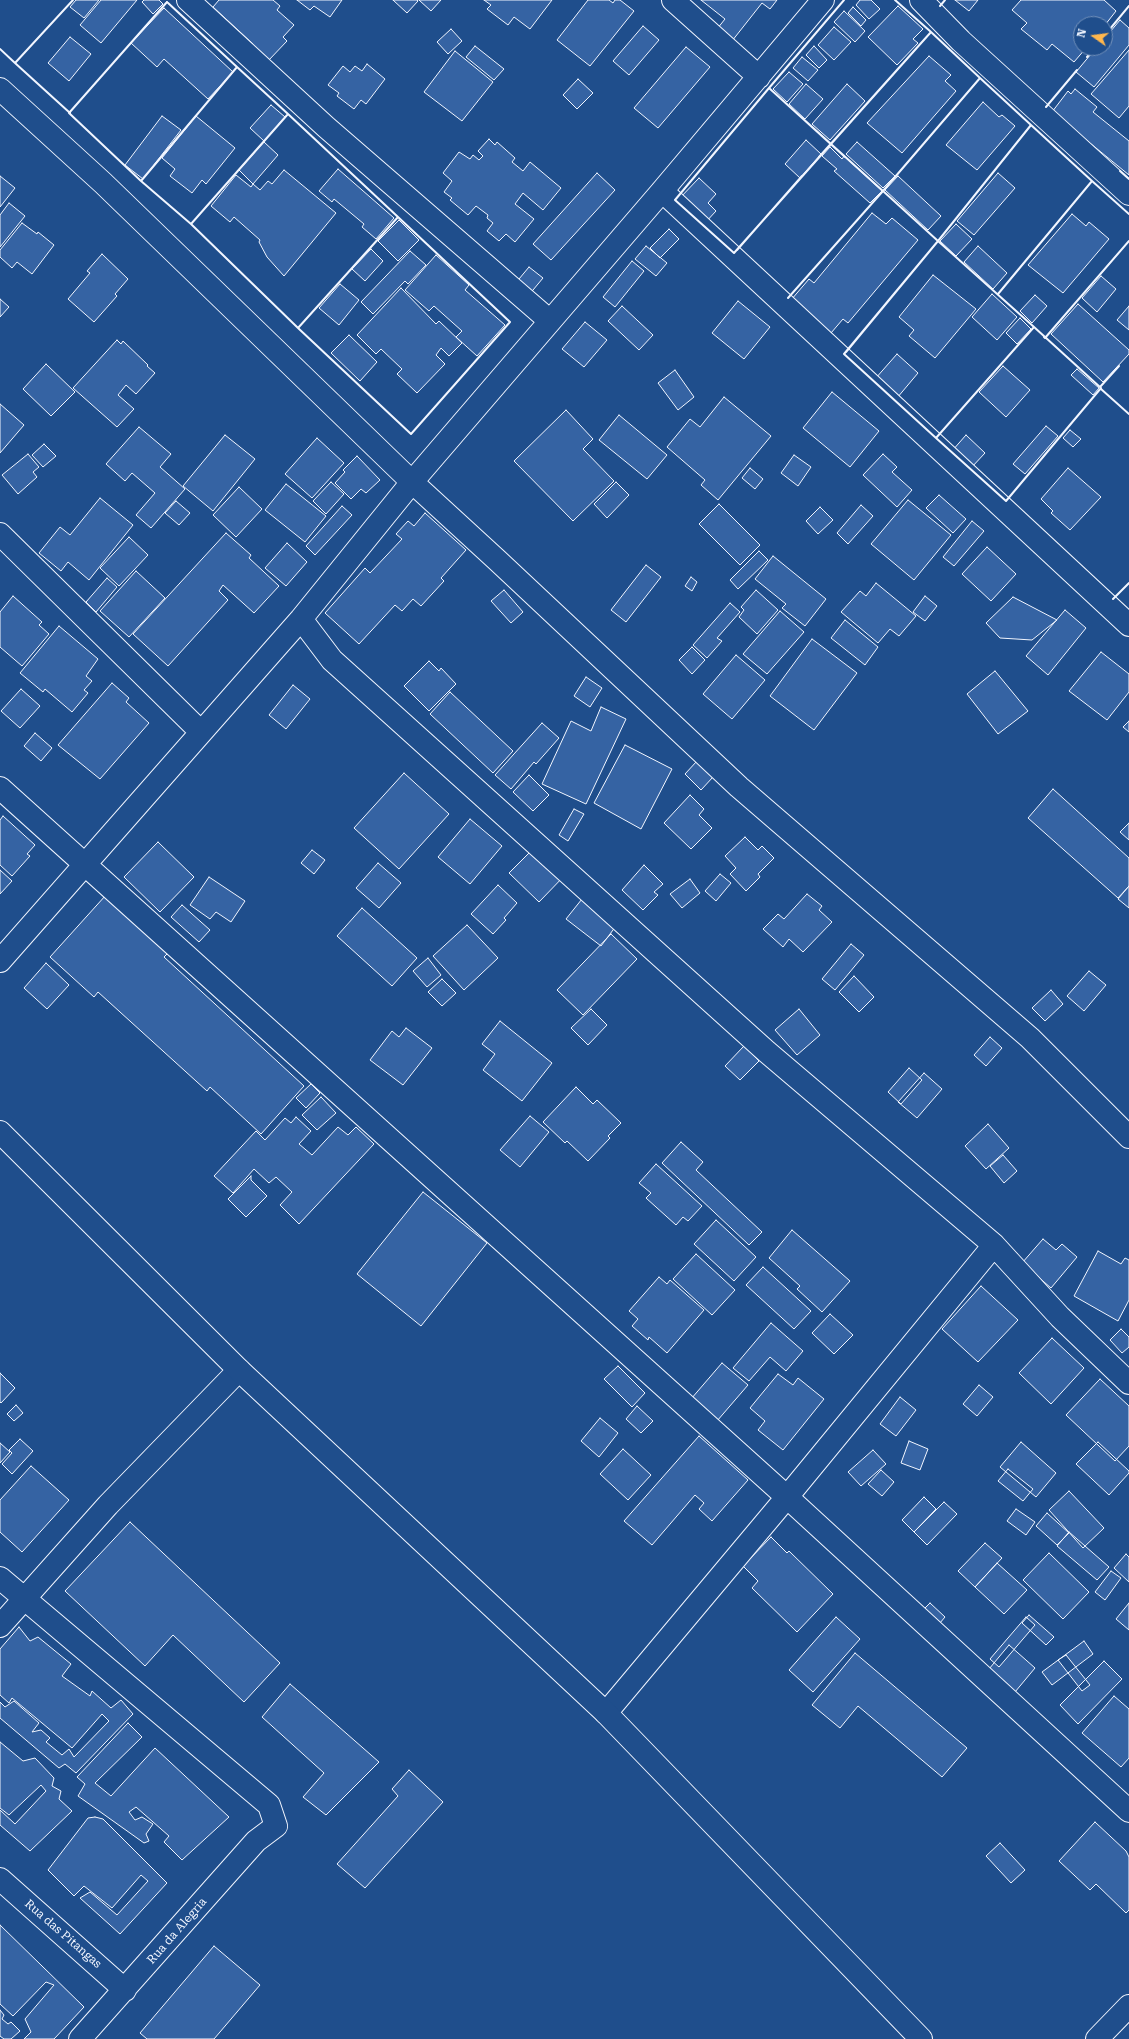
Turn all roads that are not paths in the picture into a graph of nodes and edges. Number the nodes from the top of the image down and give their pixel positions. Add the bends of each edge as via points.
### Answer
1 (188, 0) edge
2 (674, 0) edge
3 (823, 0) edge
4 (922, 0) edge
5 (759, 77) junction
6 (0, 89) edge
7 (662, 191) junction
8 (1129, 194) edge
9 (550, 320) junction
10 (412, 482) junction
11 (0, 534) edge
12 (301, 619) junction
13 (1129, 625) edge
14 (201, 732) junction
15 (0, 788) edge
16 (86, 864) junction
17 (0, 961) edge
18 (0, 1132) edge
19 (1129, 1137) edge
20 (994, 1245) junction
21 (239, 1370) junction
22 (1129, 1383) edge
23 (787, 1497) junction
24 (0, 1578) edge
25 (24, 1598) junction
26 (0, 1626) edge
27 (606, 1713) junction
28 (1129, 1811) edge
29 (0, 1879) edge
30 (125, 1990) junction
31 (1129, 2006) edge
32 (80, 2039) edge
33 (921, 2039) edge
34 (1097, 2039) edge

1 - 9 street via 326,127
2 - 5 street
3 - 5 street
4 - 8 street via 961,41
5 - 7 street
6 - 10 street via 103,183
7 - 9 street
7 - 13 street
9 - 10 street
10 - 12 street
10 - 19 street via 739,788 1030,1038
11 - 14 street
12 - 14 street
12 - 20 street via 332,660 767,1052
14 - 16 street
15 - 16 street
16 - 17 street
16 - 23 street
18 - 21 street
20 - 22 street via 1060,1317
20 - 23 street
21 - 25 street via 108,1505
21 - 27 street
23 - 27 street
23 - 28 street
24 - 25 street
25 - 26 street
25 - 30 street, Rua da Alegria via 270,1805 276,1826 256,1841
27 - 33 street
29 - 30 street, Rua das Pitangas
30 - 32 street, Rua da Alegria
31 - 34 street

